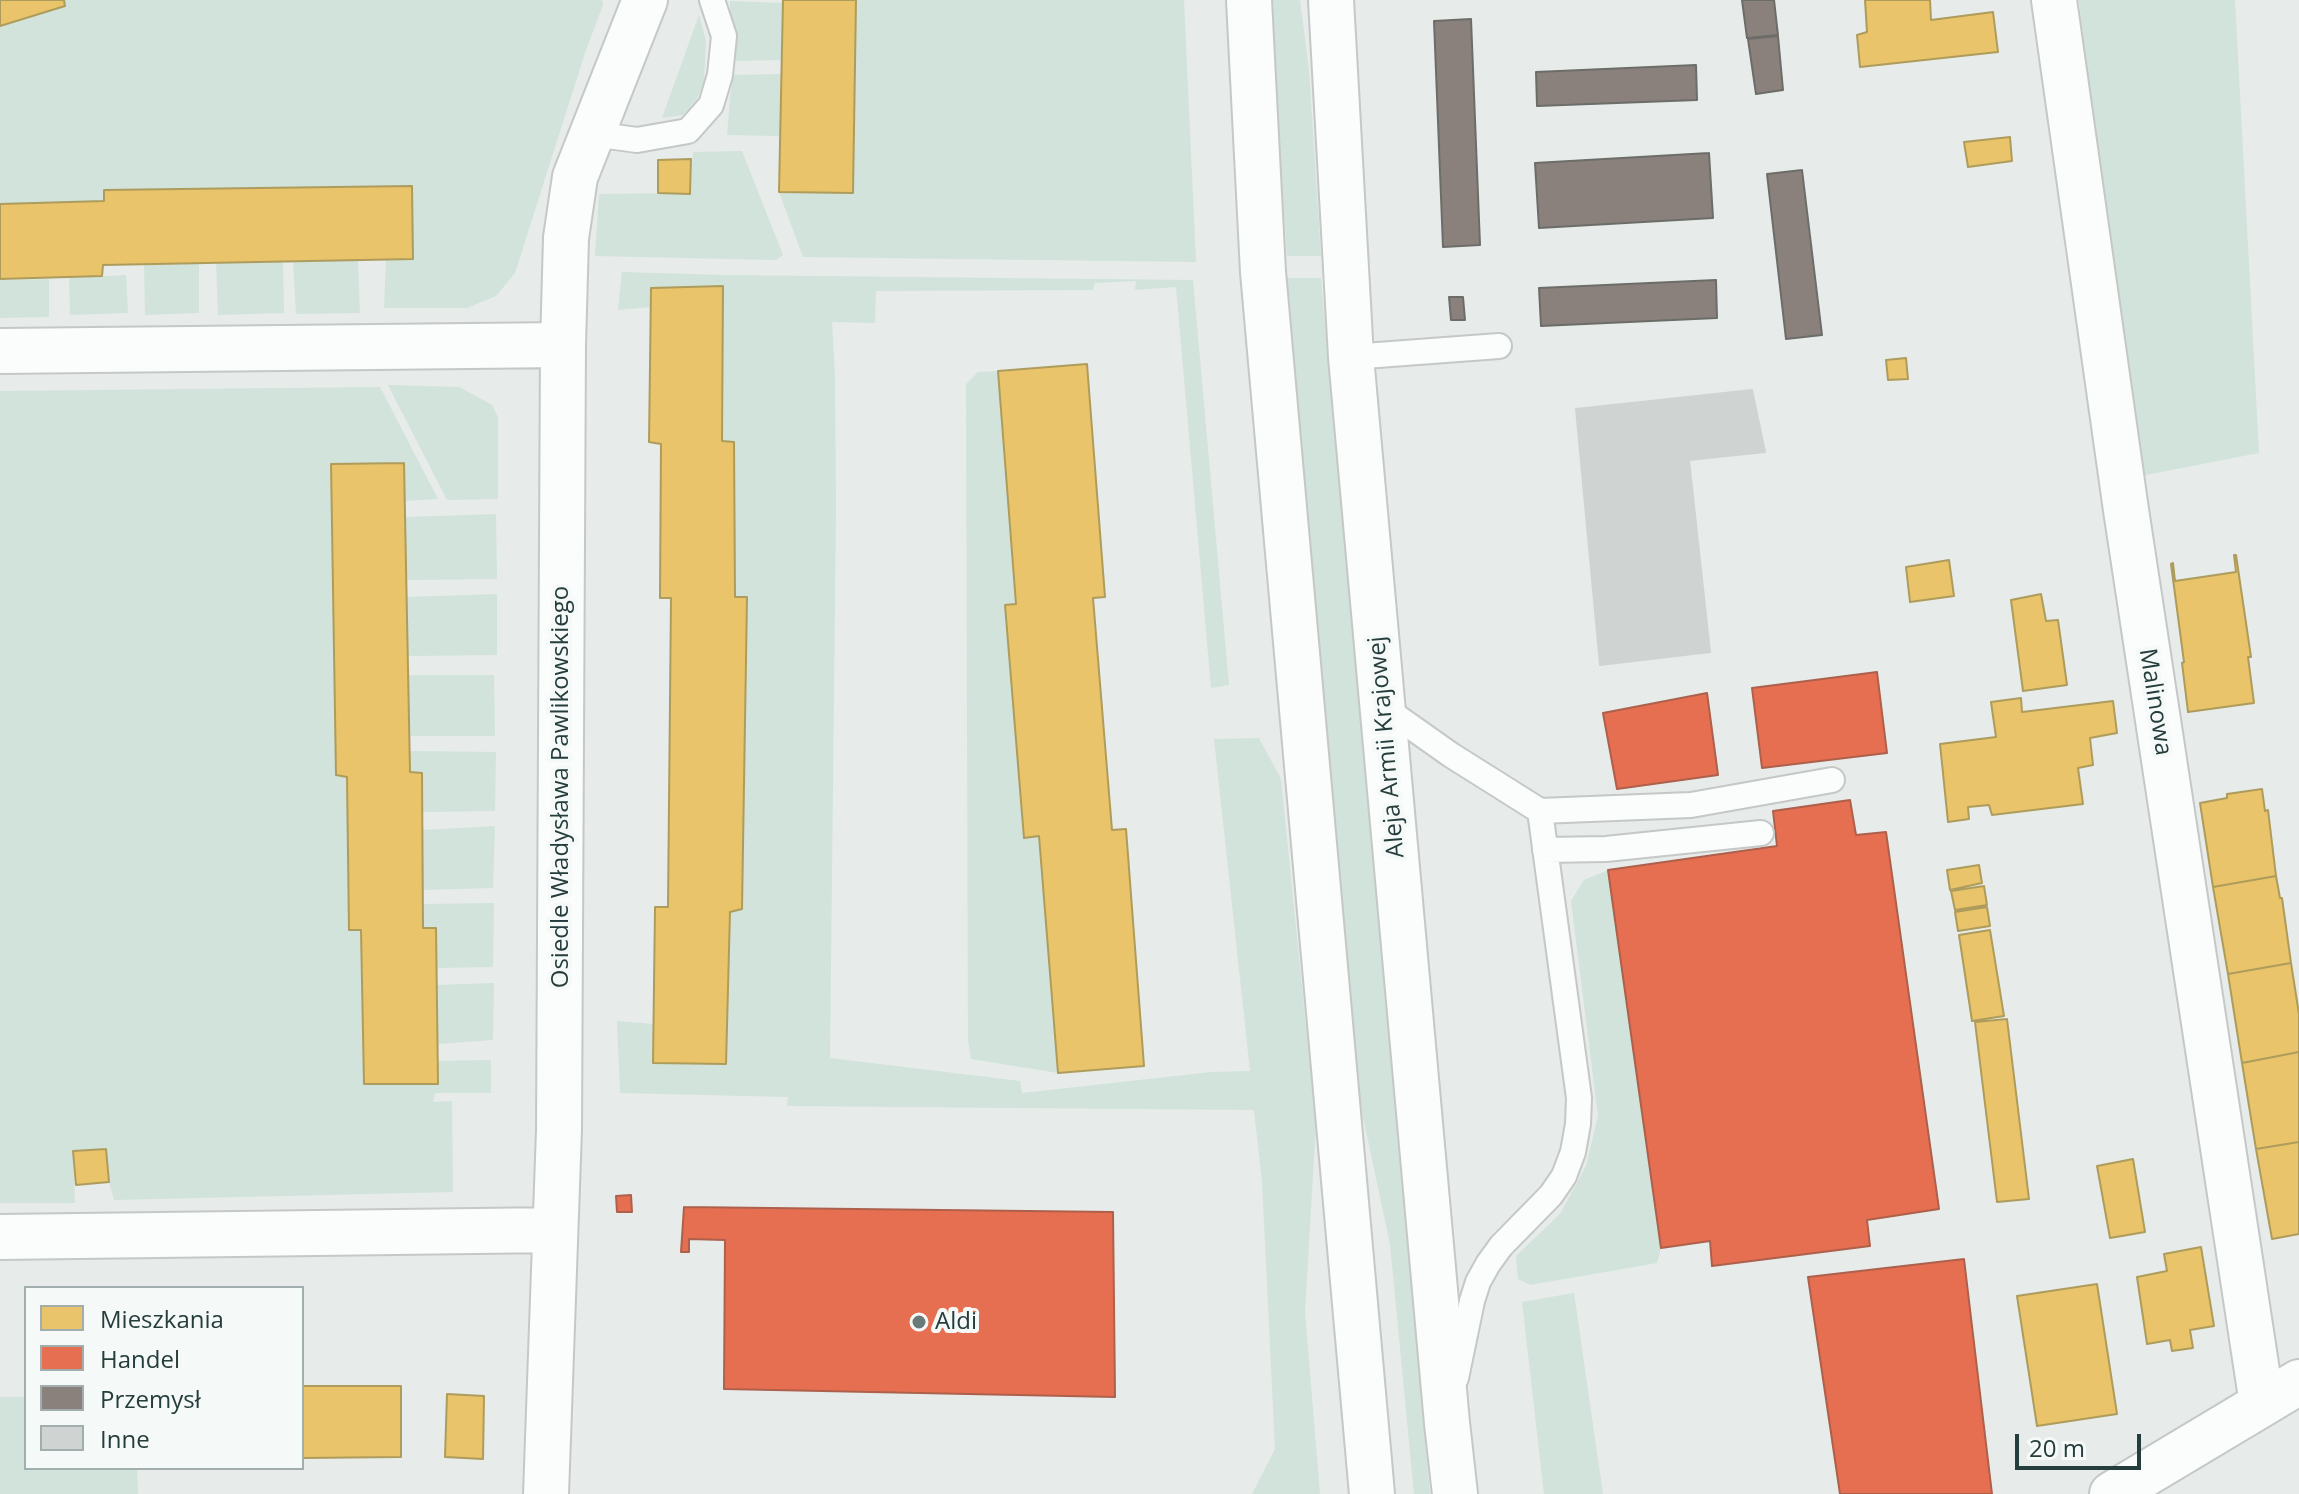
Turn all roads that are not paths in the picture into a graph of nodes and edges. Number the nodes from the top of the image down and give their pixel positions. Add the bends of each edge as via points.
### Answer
1 (645, 0) edge
2 (712, 0) edge
3 (1249, 0) edge
4 (1331, 0) edge
5 (2054, 0) edge
6 (593, 134) junction
7 (563, 345) junction
8 (1499, 346) dead end
9 (0, 351) edge
10 (1351, 357) junction
11 (1383, 707) junction
12 (1832, 780) dead end
13 (1540, 811) junction
14 (1761, 833) dead end
15 (1545, 850) junction
16 (555, 1230) junction
17 (0, 1237) edge
18 (2281, 1393) edge
19 (1447, 1423) junction
20 (546, 1494) edge
21 (1372, 1494) edge
22 (1455, 1494) edge
23 (2112, 1494) edge

1 - 6 street, Osiedle Władysława Pawlikowskiego
2 - 6 lane via 724,36 720,75 711,105 688,131 637,140
3 - 21 street via 1263,272
4 - 10 street, Aleja Armii Krajowej
5 - 18 street, Malinowa via 2131,542
6 - 7 street, Osiedle Władysława Pawlikowskiego via 575,177 566,238
7 - 9 street
7 - 16 street, Osiedle Władysława Pawlikowskiego
8 - 10 lane
10 - 11 street, Aleja Armii Krajowej
11 - 13 lane
11 - 19 street, Aleja Armii Krajowej
12 - 13 lane via 1691,805
13 - 15 lane
14 - 15 lane
15 - 19 lane via 1579,1098 1578,1124 1564,1176 1501,1246 1478,1282
16 - 17 street
16 - 20 street, Osiedle Władysława Pawlikowskiego
18 - 23 street, Malinowa
19 - 22 street, Aleja Armii Krajowej

